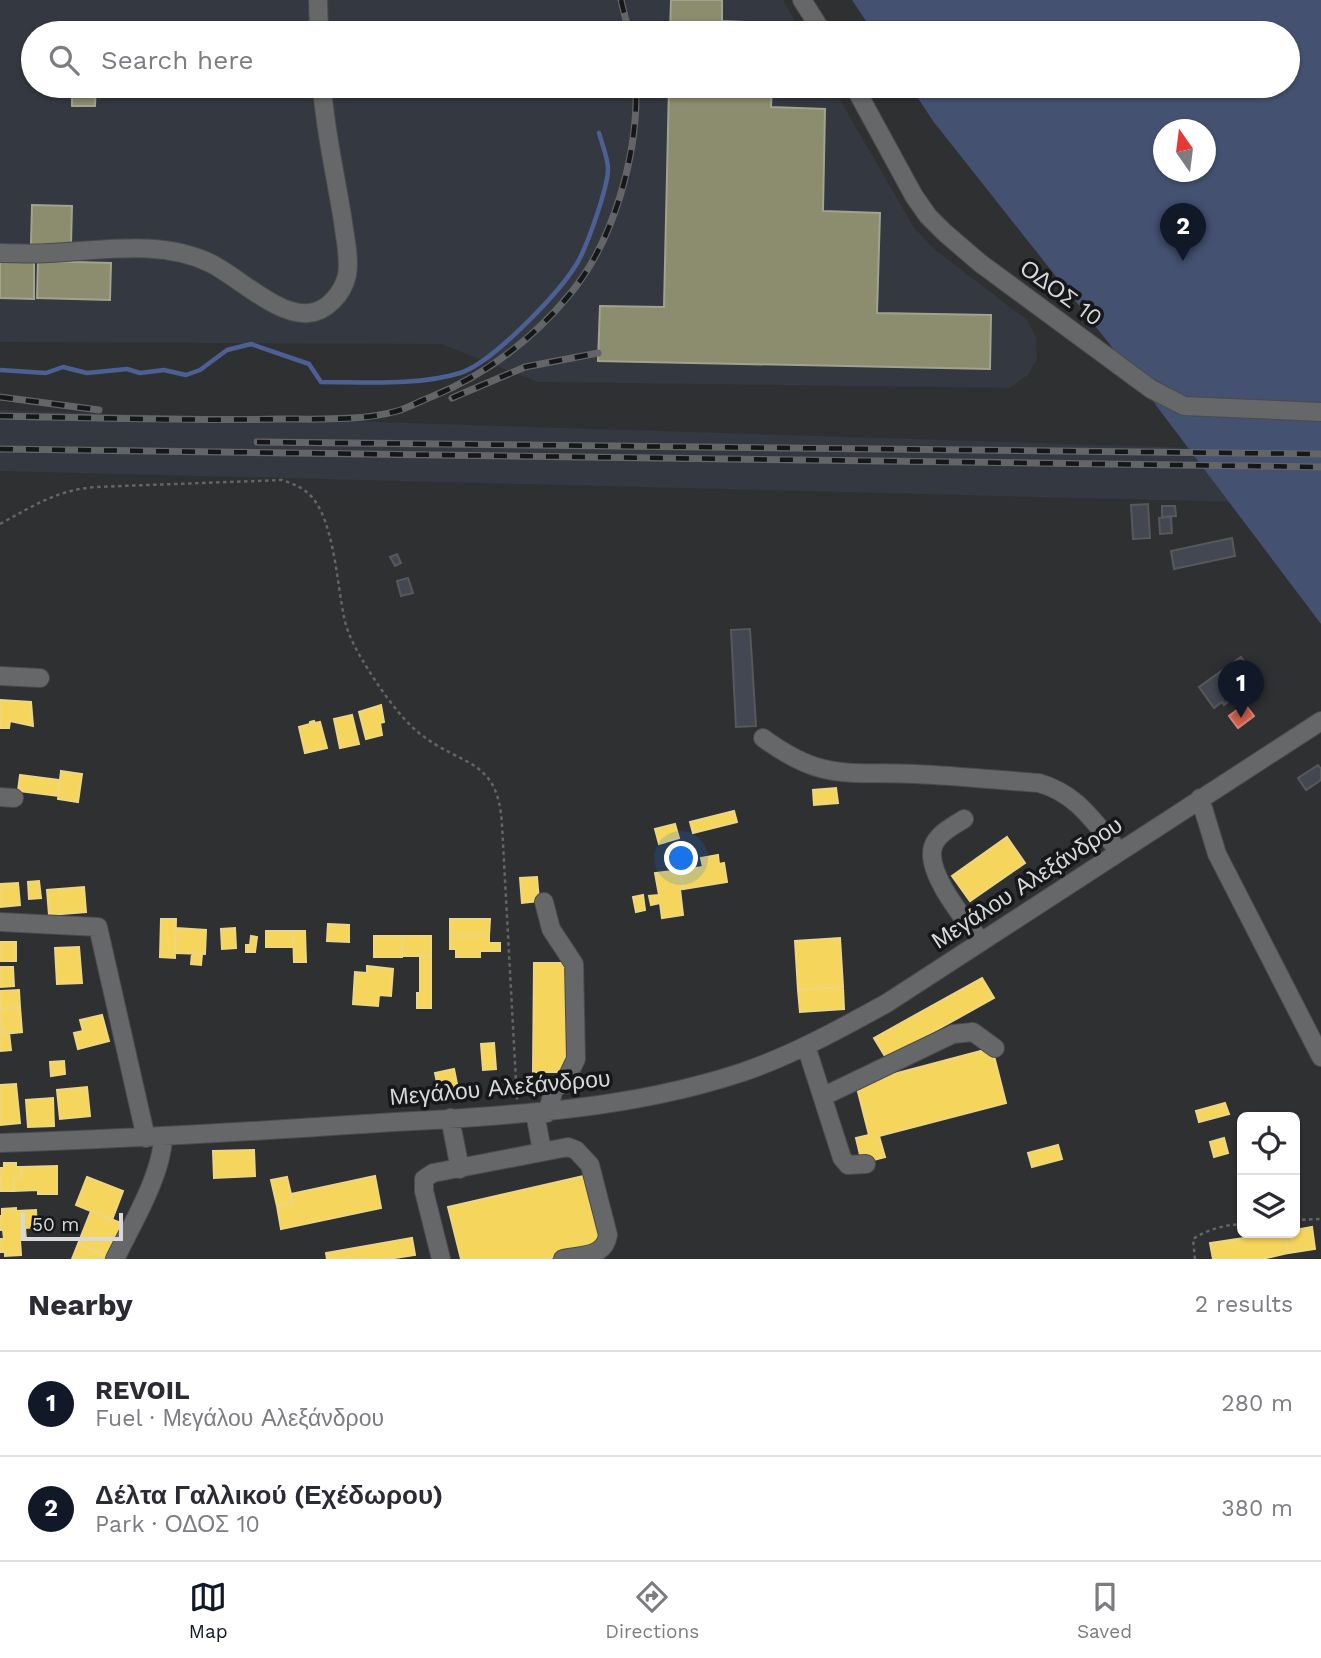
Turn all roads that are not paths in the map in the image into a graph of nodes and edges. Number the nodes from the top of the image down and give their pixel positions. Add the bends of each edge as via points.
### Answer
1 (318, 0) edge
2 (802, 0) edge
3 (319, 21) edge
4 (815, 21) edge
5 (323, 98) edge
6 (860, 98) edge
7 (0, 253) edge
8 (1321, 412) edge
9 (0, 676) edge
10 (40, 678) dead end
11 (1321, 720) edge
12 (763, 738) dead end
13 (1200, 798) junction
14 (964, 819) dead end
15 (1119, 851) junction
16 (544, 902) dead end
17 (0, 922) edge
18 (981, 942) junction
19 (806, 1046) junction
20 (995, 1048) dead end
21 (1321, 1057) edge
22 (824, 1096) junction
23 (533, 1113) junction
24 (450, 1118) junction
25 (154, 1138) junction
26 (0, 1143) edge
27 (542, 1151) junction
28 (866, 1164) dead end
29 (460, 1169) junction
30 (116, 1259) edge
31 (440, 1259) edge
32 (563, 1259) edge

1 - 3 street
2 - 4 street
5 - 7 street via 347,248 347,274 339,294 325,308 291,311 210,263 174,251 145,247
6 - 8 street, ΟΔΟΣ 10 via 914,197 944,233 1151,388 1184,406
9 - 10 street
11 - 13 street, Μεγάλου Αλεξάνδρου
12 - 15 street via 798,761 837,773 1039,783 1072,798
13 - 15 street, Μεγάλου Αλεξάνδρου
13 - 21 street via 1217,854
14 - 18 street via 936,841 932,864
15 - 18 street, Μεγάλου Αλεξάνδρου
16 - 23 street via 551,929 574,964 576,1059 565,1082
17 - 25 street via 98,927
18 - 19 street, Μεγάλου Αλεξάνδρου via 887,1003
19 - 22 street
19 - 23 street, Μεγάλου Αλεξάνδρου via 741,1073 672,1093
20 - 22 street via 973,1032 953,1034
22 - 28 street via 842,1158 848,1165
23 - 24 street, Μεγάλου Αλεξάνδρου
23 - 27 street
24 - 25 street, Μεγάλου Αλεξάνδρου
24 - 29 street
25 - 26 street, Μεγάλου Αλεξάνδρου
25 - 30 street via 163,1155
27 - 29 street
27 - 32 street via 568,1147 590,1165 608,1225 607,1245 602,1251
29 - 31 street via 424,1179

